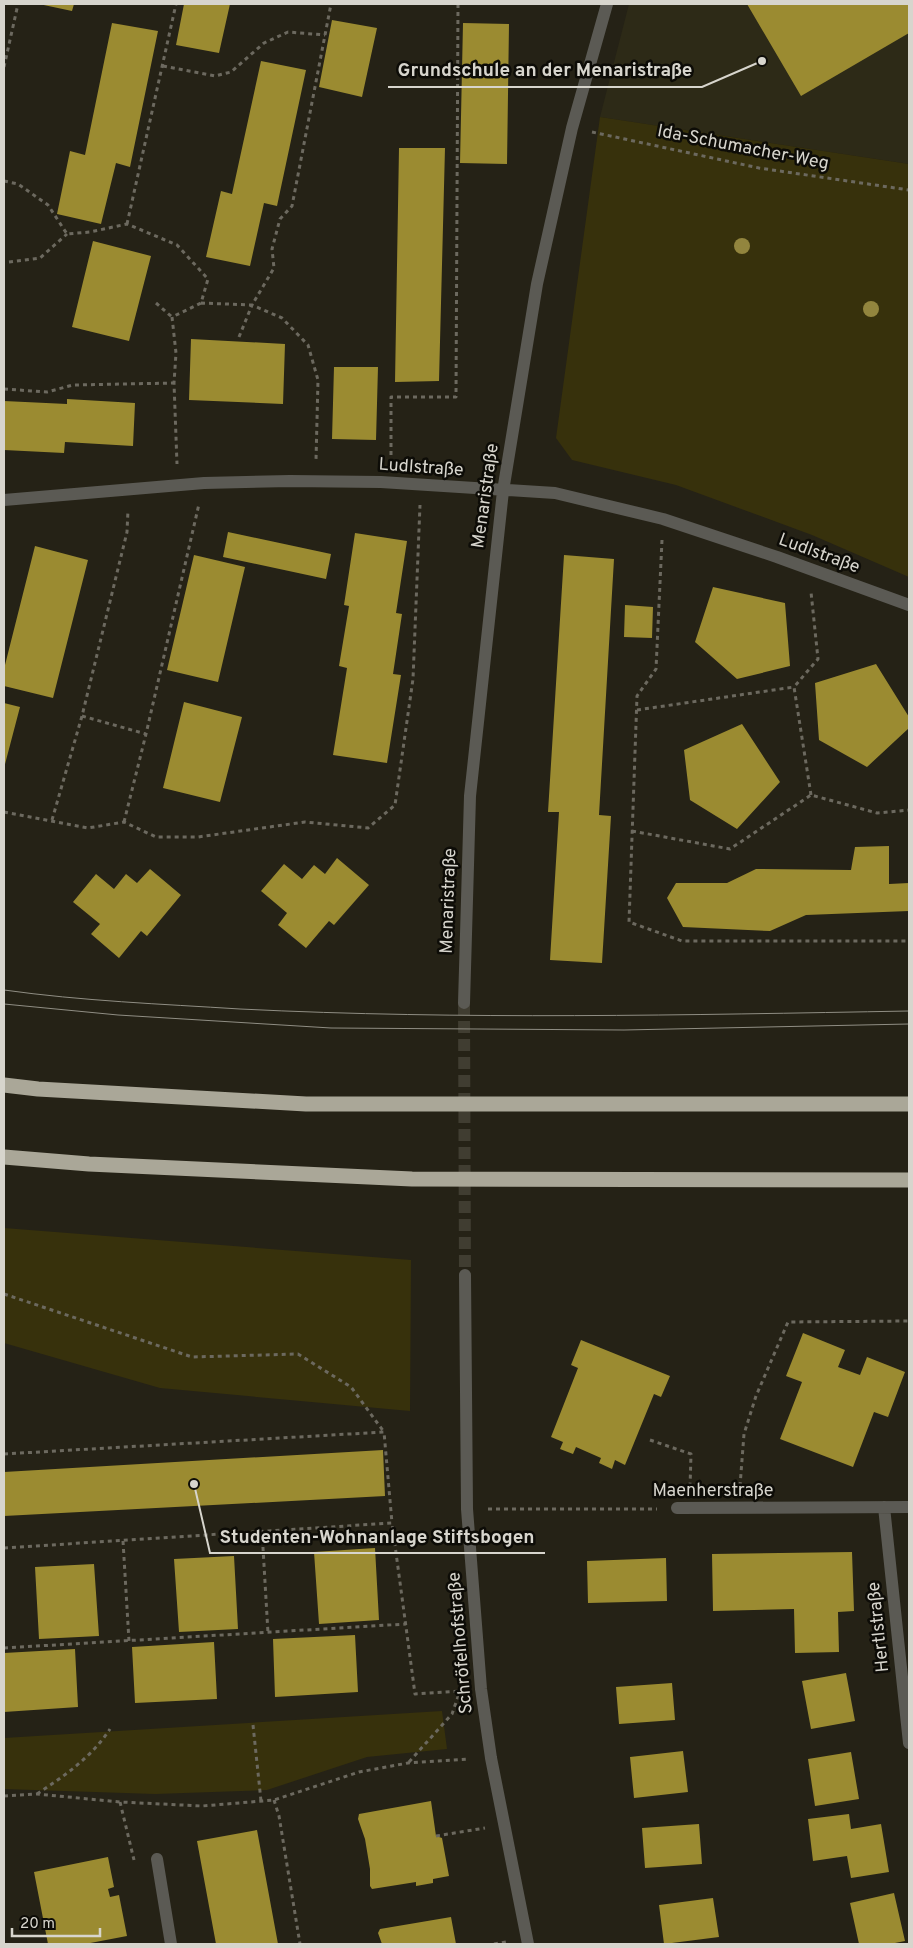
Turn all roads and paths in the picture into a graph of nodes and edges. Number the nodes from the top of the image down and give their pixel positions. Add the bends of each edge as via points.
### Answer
1 (18, 4) edge
2 (176, 4) edge
3 (331, 4) edge
4 (458, 4) edge
5 (607, 4) edge
6 (325, 35) junction
7 (163, 66) junction
8 (4, 67) edge
9 (572, 128) junction
10 (4, 181) edge
11 (909, 190) edge
12 (127, 224) junction
13 (67, 234) junction
14 (9, 262) dead end
15 (156, 303) dead end
16 (201, 303) junction
17 (252, 305) junction
18 (172, 317) junction
19 (240, 337) dead end
20 (174, 383) junction
21 (4, 389) edge
22 (316, 481) junction
23 (392, 482) junction
24 (204, 483) junction
25 (421, 484) junction
26 (178, 485) junction
27 (128, 490) junction
28 (503, 491) junction
29 (4, 500) edge
30 (663, 519) junction
31 (817, 571) junction
32 (909, 605) edge
33 (794, 687) junction
34 (637, 710) junction
35 (82, 716) junction
36 (146, 734) junction
37 (811, 795) junction
38 (909, 810) edge
39 (4, 812) edge
40 (52, 820) junction
41 (124, 822) junction
42 (632, 831) junction
43 (909, 941) edge
44 (464, 1003) tunnel mouth
45 (4, 1085) edge
46 (906, 1104) edge
47 (4, 1157) edge
48 (909, 1180) edge
49 (464, 1275) tunnel mouth
50 (4, 1294) edge
51 (909, 1321) edge
52 (384, 1432) junction
53 (650, 1440) dead end
54 (4, 1454) edge
55 (884, 1507) junction
56 (909, 1507) edge
57 (684, 1508) junction
58 (740, 1508) junction
59 (467, 1509) junction
60 (392, 1523) junction
61 (262, 1532) junction
62 (123, 1540) junction
63 (4, 1548) edge
64 (406, 1624) junction
65 (268, 1633) junction
66 (129, 1641) junction
67 (4, 1648) edge
68 (481, 1688) junction
69 (460, 1691) junction
70 (253, 1725) dead end
71 (110, 1730) dead end
72 (909, 1743) edge
73 (491, 1758) junction
74 (408, 1763) junction
75 (37, 1794) junction
76 (4, 1796) edge
77 (274, 1800) junction
78 (261, 1801) junction
79 (120, 1802) junction
80 (504, 1824) junction
81 (436, 1836) dead end
82 (131, 1842) dead end
83 (156, 1859) dead end
84 (171, 1944) edge
85 (300, 1944) edge
86 (528, 1944) edge

1 - 8 path
2 - 7 path
3 - 6 path
4 - 23 path via 456,397 391,397
5 - 9 street, Menaristraße
6 - 7 path via 288,32 264,43 231,72 215,76
6 - 17 path via 292,206 280,220 272,249 274,268
7 - 12 path
9 - 11 path, Ida-Schumacher-Weg via 759,168
9 - 28 street, Menaristraße via 537,284
10 - 13 path via 18,184 48,204
12 - 13 path
12 - 16 path via 177,245 208,279
13 - 14 path via 40,258
15 - 18 path
16 - 17 path
16 - 18 path
17 - 19 path
17 - 22 path via 282,318 308,345 318,380
18 - 20 path via 176,353
20 - 21 path via 73,385 47,392
20 - 26 path
22 - 23 street, Ludlstraße
22 - 24 street, Ludlstraße
23 - 25 street, Ludlstraße
24 - 26 street, Ludlstraße
24 - 36 path
25 - 28 street, Ludlstraße
25 - 41 path via 413,679 395,805 368,828 305,822 198,837 156,837
26 - 27 street, Ludlstraße
27 - 29 street, Ludlstraße
27 - 35 path via 127,532
28 - 30 street, Ludlstraße via 555,493
28 - 44 street, Menaristraße via 470,796
30 - 31 street, Ludlstraße
30 - 34 path via 656,669 638,696
31 - 32 street, Ludlstraße
31 - 33 path via 811,588 818,659
33 - 34 path
33 - 37 path
34 - 42 path
35 - 36 path
35 - 40 path
36 - 41 path
37 - 38 path via 877,813
37 - 42 path via 730,849
39 - 40 path
40 - 41 path via 88,828
42 - 43 path via 629,922 682,941
45 - 46 highway via 306,1104
47 - 48 highway via 412,1179
49 - 59 street, Schröfelhofstraße
50 - 52 path via 192,1356 298,1354 351,1387
51 - 58 path via 788,1322 756,1396 744,1434
52 - 54 path
52 - 60 path
53 - 57 path via 691,1454
55 - 56 street, Maenherstraße
55 - 58 street, Maenherstraße
55 - 72 street, Hertlstraße
57 - 58 street, Maenherstraße
57 - 59 path, Maenherstraße
59 - 68 street, Schröfelhofstraße
60 - 61 path
60 - 64 path
61 - 62 path
61 - 65 path
62 - 63 path
62 - 66 path
64 - 65 path
64 - 69 path via 415,1694
65 - 66 path
66 - 67 path
68 - 69 path
68 - 73 street, Schröfelhofstraße
69 - 74 path via 452,1714
70 - 78 path
71 - 75 path via 78,1766
73 - 74 path
73 - 80 street, Schröfelhofstraße
74 - 77 path via 359,1772
75 - 76 path
75 - 79 path
77 - 78 path
77 - 85 path
78 - 79 path via 202,1806
79 - 82 path
80 - 81 path
80 - 86 street, Schröfelhofstraße
83 - 84 street

